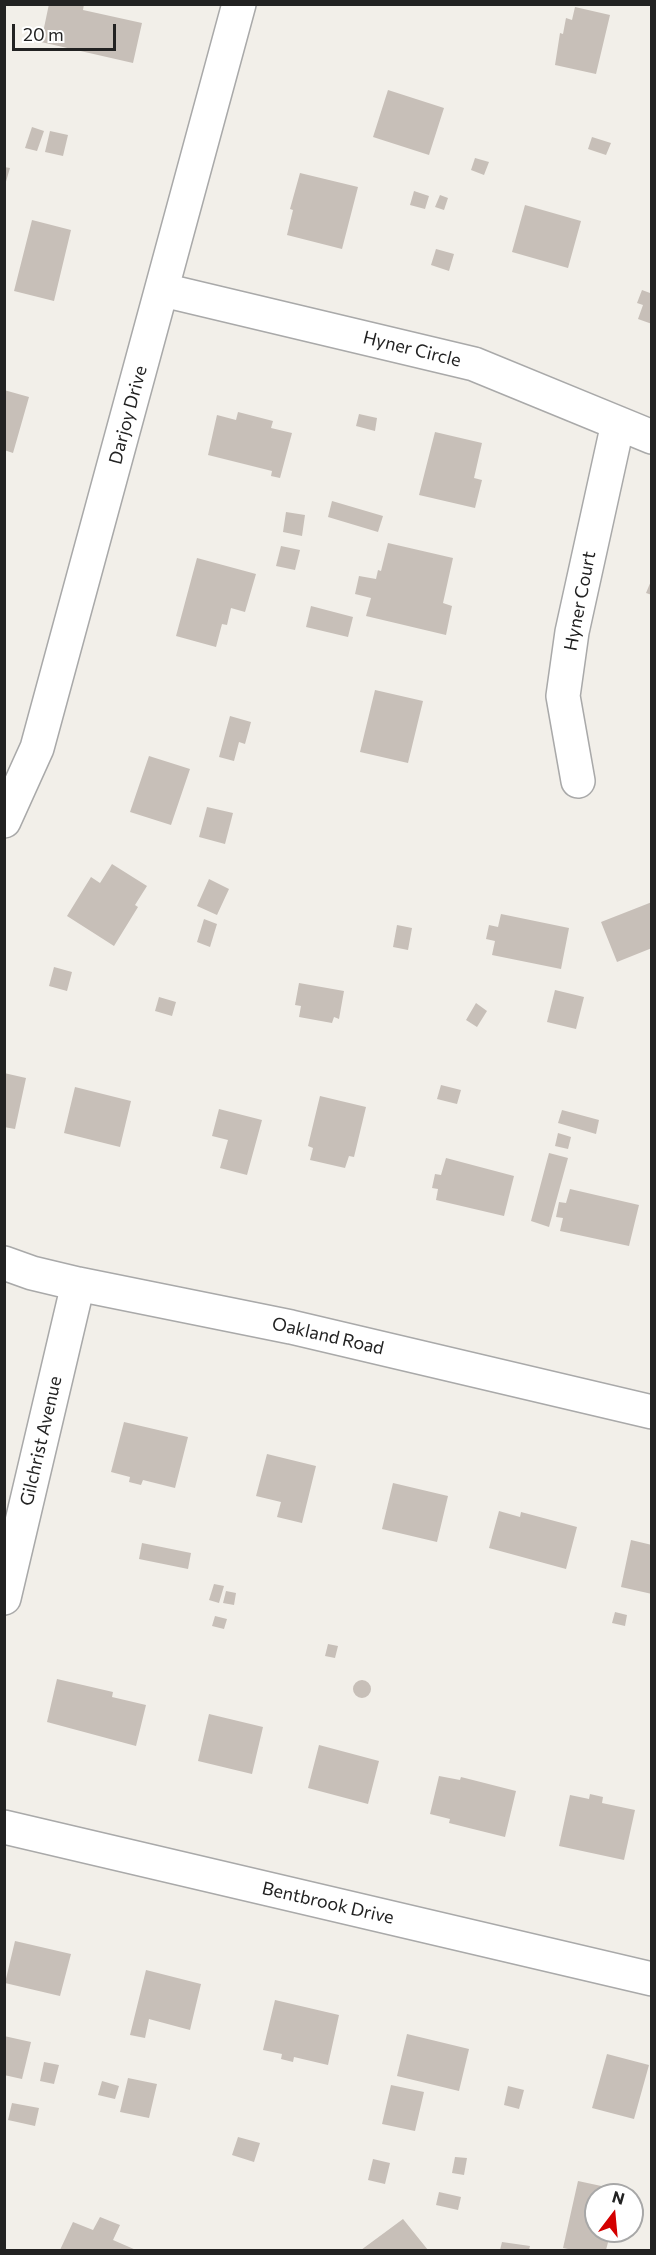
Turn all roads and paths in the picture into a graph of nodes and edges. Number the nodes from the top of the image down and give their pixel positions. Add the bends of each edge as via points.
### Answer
1 (239, 4) edge
2 (163, 290) junction
3 (618, 423) junction
4 (651, 437) edge
5 (578, 781) dead end
6 (4, 821) edge
7 (4, 1263) edge
8 (78, 1284) junction
9 (651, 1412) edge
10 (4, 1598) edge
11 (4, 1827) edge
12 (651, 1979) edge

1 - 2 street, Darjoy Drive
2 - 3 street, Hyner Circle via 474,364
2 - 6 street, Darjoy Drive via 37,748
3 - 4 street, Hyner Circle
3 - 5 street, Hyner Court via 572,632 563,696
7 - 8 street, Oakland Road
8 - 9 street, Oakland Road via 291,1327
8 - 10 street, Gilchrist Avenue
11 - 12 street, Bentbrook Drive

